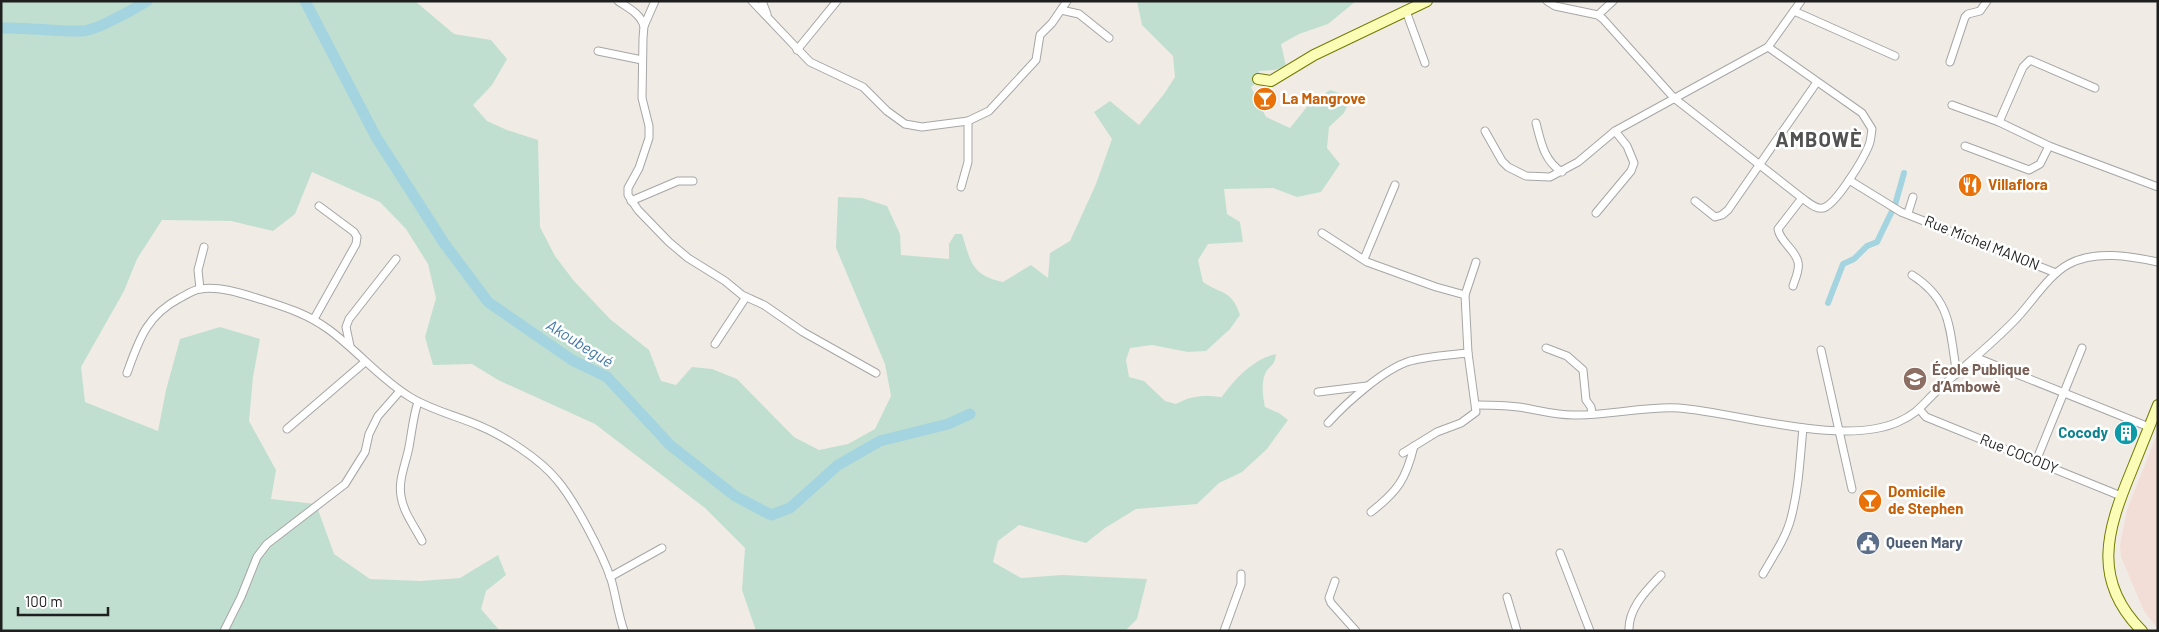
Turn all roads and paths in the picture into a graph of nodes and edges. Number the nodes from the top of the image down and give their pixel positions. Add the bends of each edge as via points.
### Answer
1 (618, 1) edge
2 (655, 1) edge
3 (752, 1) edge
4 (762, 1) edge
5 (837, 1) edge
6 (1067, 1) edge
7 (1426, 1) edge
8 (1547, 1) edge
9 (1613, 1) edge
10 (1801, 1) edge
11 (1987, 1) edge
12 (650, 10) junction
13 (1061, 10) junction
14 (1406, 11) junction
15 (1794, 11) junction
16 (636, 13) junction
17 (1598, 15) junction
18 (769, 18) junction
19 (644, 26) junction
20 (1109, 38) dead end
21 (1768, 47) junction
22 (797, 50) junction
23 (598, 51) dead end
24 (1895, 56) dead end
25 (642, 60) junction
26 (1950, 62) dead end
27 (1425, 63) dead end
28 (1258, 79) dead end
29 (1817, 82) junction
30 (2095, 88) dead end
31 (1674, 98) junction
32 (1952, 105) dead end
33 (968, 121) junction
34 (2000, 122) junction
35 (1536, 123) dead end
36 (1485, 131) dead end
37 (1615, 131) junction
38 (1965, 146) dead end
39 (2049, 146) junction
40 (1760, 165) junction
41 (1562, 172) junction
42 (1849, 180) junction
43 (693, 181) dead end
44 (1394, 185) dead end
45 (961, 187) dead end
46 (2158, 187) edge
47 (1913, 197) dead end
48 (1802, 198) junction
49 (631, 201) junction
50 (1696, 201) dead end
51 (319, 206) dead end
52 (1596, 213) dead end
53 (1908, 214) junction
54 (1322, 233) dead end
55 (204, 247) dead end
56 (396, 259) dead end
57 (1364, 259) junction
58 (1476, 262) dead end
59 (2158, 262) edge
60 (2056, 274) junction
61 (1912, 276) dead end
62 (1793, 286) dead end
63 (200, 289) junction
64 (1465, 295) junction
65 (746, 297) junction
66 (314, 319) junction
67 (715, 344) dead end
68 (350, 346) junction
69 (1546, 348) dead end
70 (2082, 348) dead end
71 (1821, 350) dead end
72 (1468, 353) junction
73 (1977, 358) junction
74 (365, 362) junction
75 (127, 373) dead end
76 (876, 374) dead end
77 (1957, 374) junction
78 (1367, 386) junction
79 (400, 390) junction
80 (1318, 392) dead end
81 (2064, 393) junction
82 (418, 402) junction
83 (1476, 405) junction
84 (2158, 405) edge
85 (1920, 410) junction
86 (1592, 414) junction
87 (1328, 423) dead end
88 (2149, 427) junction
89 (1803, 428) junction
90 (287, 429) dead end
91 (1840, 430) junction
92 (1414, 446) junction
93 (1403, 453) dead end
94 (2036, 461) junction
95 (1852, 489) dead end
96 (2121, 496) junction
97 (1371, 512) dead end
98 (422, 541) dead end
99 (662, 548) dead end
100 (1560, 553) dead end
101 (1241, 574) dead end
102 (1763, 574) dead end
103 (1661, 575) dead end
104 (610, 577) junction
105 (1335, 581) dead end
106 (1507, 597) dead end
107 (224, 631) edge
108 (624, 631) edge
109 (1224, 631) edge
110 (1356, 631) edge
111 (1517, 631) edge
112 (1590, 631) edge
113 (1629, 631) edge
114 (2142, 631) edge

1 - 16 street
2 - 12 street
3 - 18 street
4 - 18 street
5 - 22 street
6 - 13 street
7 - 14 main road
8 - 17 street
9 - 17 street
10 - 15 street
11 - 26 street via 1980,11 1965,17
12 - 16 street
12 - 19 street
13 - 20 street via 1079,14
13 - 33 street via 1040,35 1036,60 989,110
14 - 27 street
14 - 28 main road via 1314,55 1271,81
15 - 21 street
15 - 24 street
16 - 19 street
17 - 31 street
18 - 22 street
19 - 25 street
21 - 29 street
21 - 31 street
22 - 33 street via 810,62 863,87 905,124 922,127
23 - 25 street
25 - 49 street via 642,98 649,138 628,188
29 - 40 street
29 - 42 street via 1862,113 1872,129 1869,146
30 - 34 street via 2030,60 2023,67
31 - 37 street
31 - 40 street
32 - 34 street
33 - 45 street via 968,162
34 - 39 street
35 - 41 street via 1544,151 1554,167
36 - 41 street via 1508,167 1537,178
37 - 41 street
37 - 52 street via 1627,146 1634,164
38 - 39 street via 2029,170 2040,164
39 - 46 street
40 - 48 street
40 - 50 street via 1722,215 1715,216
42 - 48 street via 1830,205 1818,208
42 - 53 street, Rue Michel MANON
43 - 49 street via 678,181
44 - 57 street
47 - 53 street
48 - 62 street via 1778,229 1798,262
49 - 65 street via 675,247
51 - 66 street via 357,237
53 - 60 street, Rue Michel MANON
54 - 57 street
55 - 63 street via 198,270
56 - 68 street via 349,319 346,327
57 - 64 street via 1400,275
58 - 64 street
59 - 60 street via 2126,257 2090,257 2068,264
60 - 73 street
61 - 77 street via 1926,284 1948,314
63 - 66 street via 232,291 303,312
63 - 75 street via 175,301 149,322
64 - 72 street
65 - 67 street
65 - 76 street
66 - 68 street
68 - 74 street
69 - 86 street via 1567,356 1583,370 1586,400
70 - 81 street
71 - 91 street
72 - 78 street via 1408,362
72 - 83 street
73 - 77 street
73 - 81 street
74 - 79 street
74 - 90 street
77 - 85 street
78 - 80 street
78 - 87 street
79 - 82 street
79 - 107 street via 378,416 365,452 345,484 267,544 257,557
81 - 88 street
81 - 94 street
82 - 98 street via 400,496
82 - 104 street via 481,426 549,471 575,507
83 - 86 street via 1509,406 1575,416
83 - 92 street via 1476,412 1470,417
84 - 88 main road
85 - 91 street via 1888,426
85 - 94 street, Rue COCODY via 1926,417
86 - 89 street via 1676,408
88 - 96 main road
89 - 91 street
89 - 102 street via 1801,464 1791,519
91 - 95 street
92 - 93 street
92 - 97 street via 1402,482
94 - 96 street, Rue COCODY
96 - 114 main road via 2109,535 2108,564 2119,599
99 - 104 street
100 - 112 street
101 - 109 street via 1241,584
103 - 113 street via 1636,605
104 - 108 street
105 - 110 street via 1329,598 1331,603
106 - 111 street

